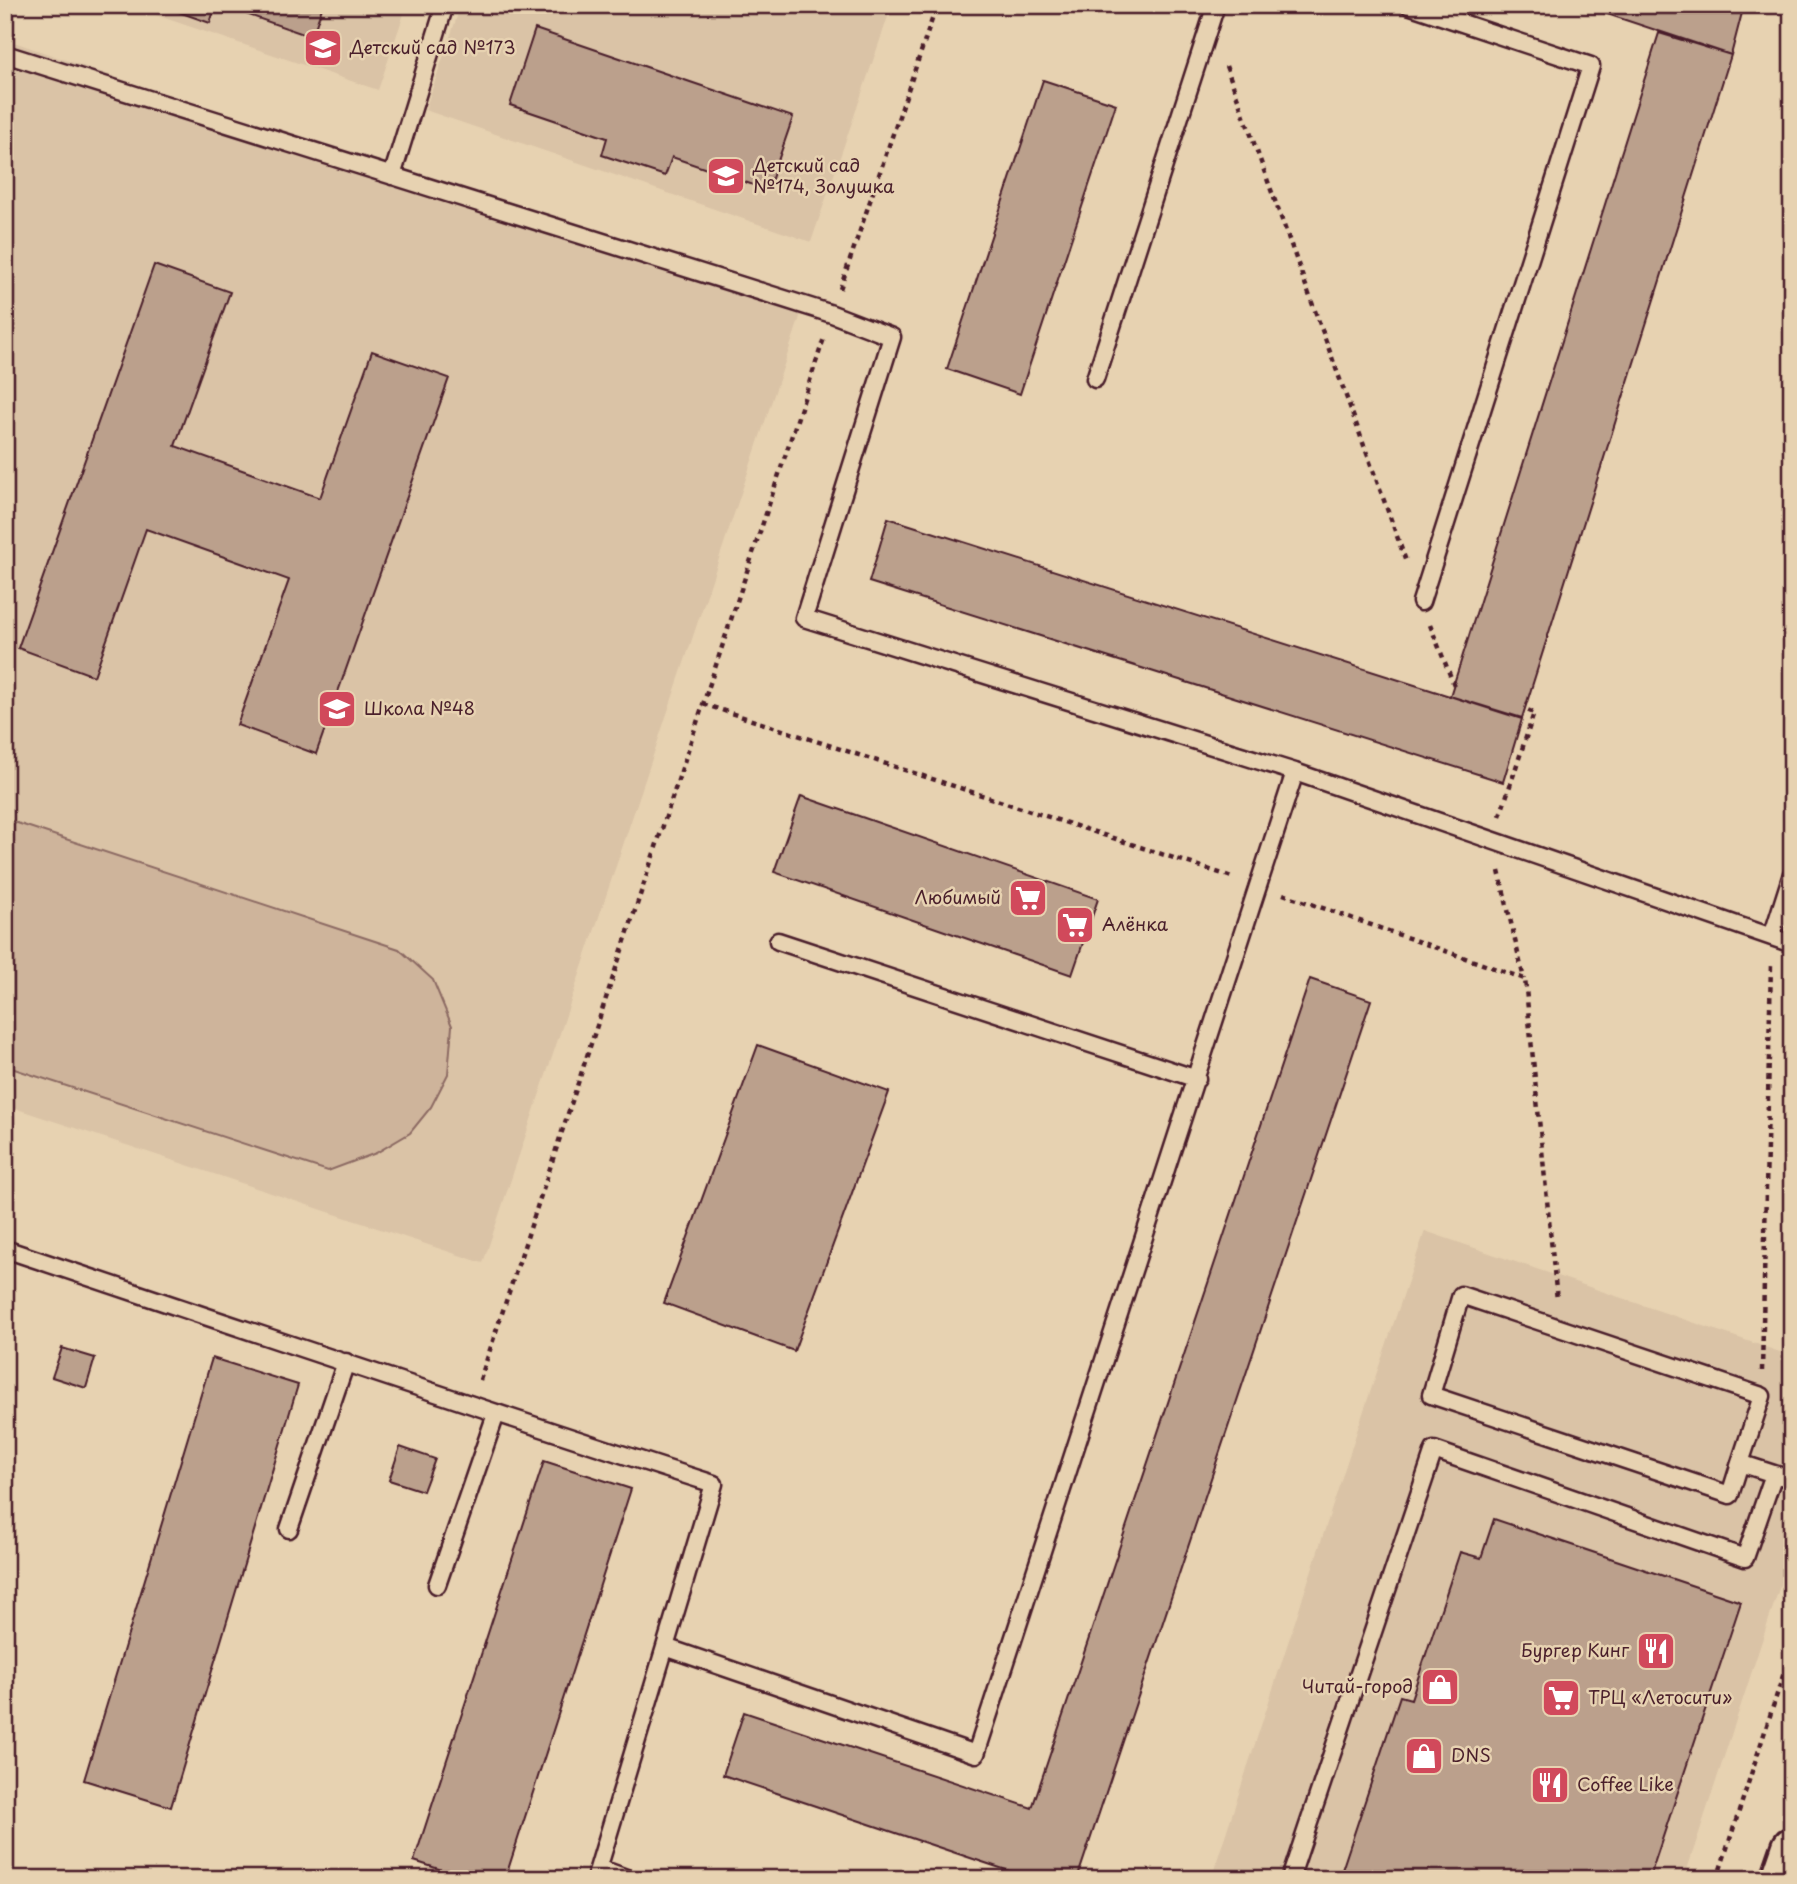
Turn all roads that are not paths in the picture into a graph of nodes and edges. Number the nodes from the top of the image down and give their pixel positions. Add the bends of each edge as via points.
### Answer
1 (444, 5) edge
2 (1216, 5) edge
3 (1408, 5) edge
4 (5, 54) edge
5 (392, 176) junction
6 (1095, 379) dead end
7 (1421, 602) road end
8 (1295, 772) junction
9 (1792, 874) edge
10 (1772, 937) junction
11 (778, 941) dead end
12 (1792, 944) edge
13 (1197, 1079) junction
14 (6, 1251) edge
15 (346, 1362) junction
16 (496, 1414) junction
17 (1740, 1463) junction
18 (1774, 1474) junction
19 (1792, 1479) edge
20 (289, 1528) dead end
21 (437, 1585) dead end
22 (665, 1647) junction
23 (1792, 1847) edge
24 (597, 1874) edge
25 (629, 1879) edge
26 (1290, 1879) edge
27 (1780, 1879) edge

1 - 5 lane
2 - 6 lane
3 - 7 lane via 1591,66
4 - 5 lane
5 - 8 lane via 832,314 892,337 804,618
8 - 10 lane
8 - 13 lane
9 - 10 lane
10 - 12 lane
11 - 13 lane
13 - 22 lane via 976,1754
14 - 15 lane
15 - 16 lane
15 - 20 lane
16 - 21 lane
16 - 22 lane via 714,1484
17 - 17 lane via 1762,1396 1461,1294 1430,1395 1730,1495
17 - 18 lane
18 - 19 lane
18 - 26 lane via 1745,1558 1434,1450
22 - 24 lane
23 - 27 main road
24 - 25 lane

